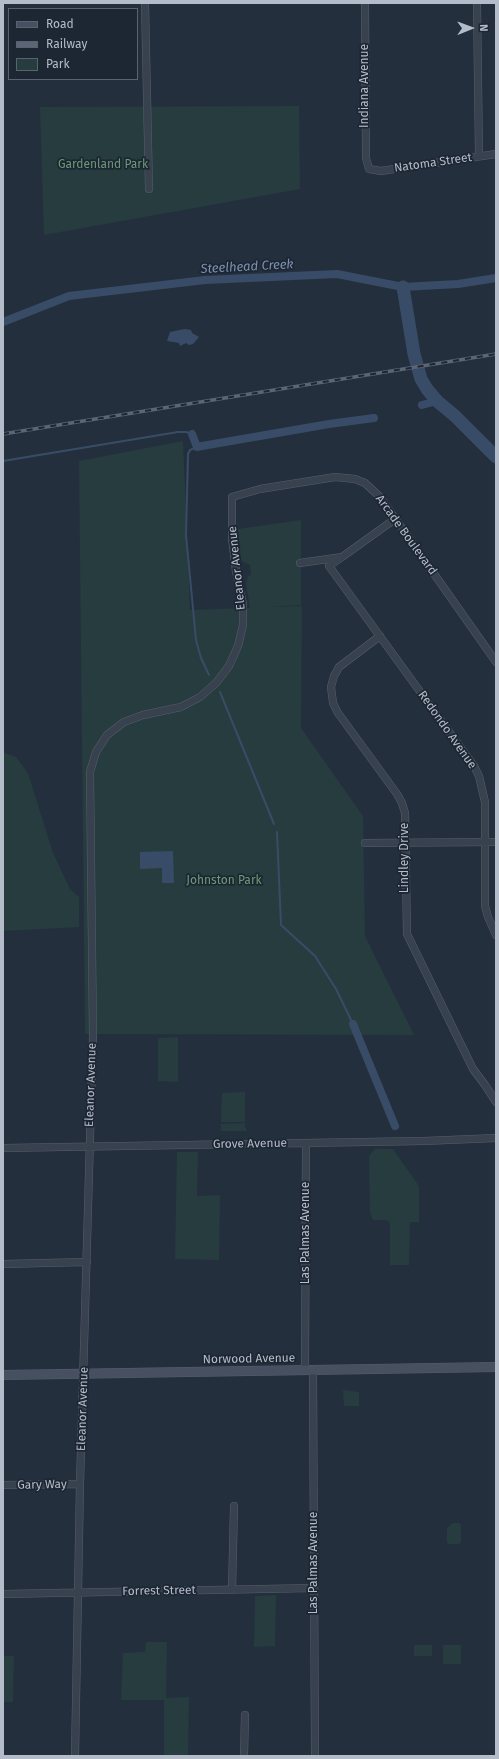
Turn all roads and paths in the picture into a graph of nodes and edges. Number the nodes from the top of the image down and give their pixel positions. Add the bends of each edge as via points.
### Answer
1 (145, 3) edge
2 (365, 3) edge
3 (477, 3) edge
4 (496, 154) edge
5 (479, 156) junction
6 (369, 169) joint
7 (149, 189) dead end
8 (232, 497) joint
9 (395, 519) junction
10 (342, 557) junction
11 (300, 563) dead end
12 (380, 636) junction
13 (496, 662) edge
14 (485, 842) junction
15 (496, 842) edge
16 (365, 843) dead end
17 (405, 843) junction
18 (496, 935) edge
19 (496, 1102) edge
20 (496, 1138) edge
21 (306, 1143) junction
22 (90, 1147) junction
23 (3, 1148) edge
24 (87, 1262) junction
25 (3, 1264) edge
26 (496, 1367) edge
27 (309, 1370) junction
28 (84, 1374) junction
29 (3, 1375) edge
30 (80, 1484) junction
31 (3, 1485) edge
32 (234, 1506) dead end
33 (314, 1588) junction
34 (232, 1590) junction
35 (78, 1592) junction
36 (3, 1594) edge
37 (245, 1715) dead end
38 (75, 1756) edge
39 (244, 1756) edge
40 (315, 1756) edge

1 - 7 street
2 - 6 street, Indiana Avenue via 366,158
3 - 5 street
4 - 5 street, Natoma Street
5 - 6 street, Natoma Street via 381,170
8 - 9 street, Arcade Boulevard via 284,484 345,477 365,483 373,489
8 - 22 street, Eleanor Avenue via 232,538 243,604 243,625 238,646 229,666 216,683 200,697 181,707 124,722 107,735 96,752 90,772 93,1035
9 - 10 street
9 - 13 street, Arcade Boulevard
10 - 11 street
10 - 12 street, Redondo Avenue via 330,566
12 - 14 street, Redondo Avenue via 474,766 484,796
12 - 17 street, Lindley Drive via 339,667 332,681 332,698 338,713 400,798 404,813
14 - 15 street
14 - 17 street
14 - 18 street, Redondo Avenue via 485,906
16 - 17 street
17 - 19 street, Lindley Drive via 405,924 408,940 473,1069
20 - 21 street, Grove Avenue
21 - 22 street, Grove Avenue
21 - 27 street, Las Palmas Avenue
22 - 23 street, Grove Avenue
22 - 24 street, Eleanor Avenue
24 - 25 street
24 - 28 street, Eleanor Avenue
26 - 27 main road, Norwood Avenue
27 - 28 main road, Norwood Avenue
27 - 33 street, Las Palmas Avenue
28 - 29 main road, Norwood Avenue
28 - 30 street, Eleanor Avenue
30 - 31 street, Gary Way
30 - 35 street, Eleanor Avenue
32 - 34 street
33 - 34 street, Forrest Street
33 - 40 street, Las Palmas Avenue
34 - 35 street, Forrest Street
35 - 36 street, Forrest Street
35 - 38 street, Eleanor Avenue
37 - 39 street

